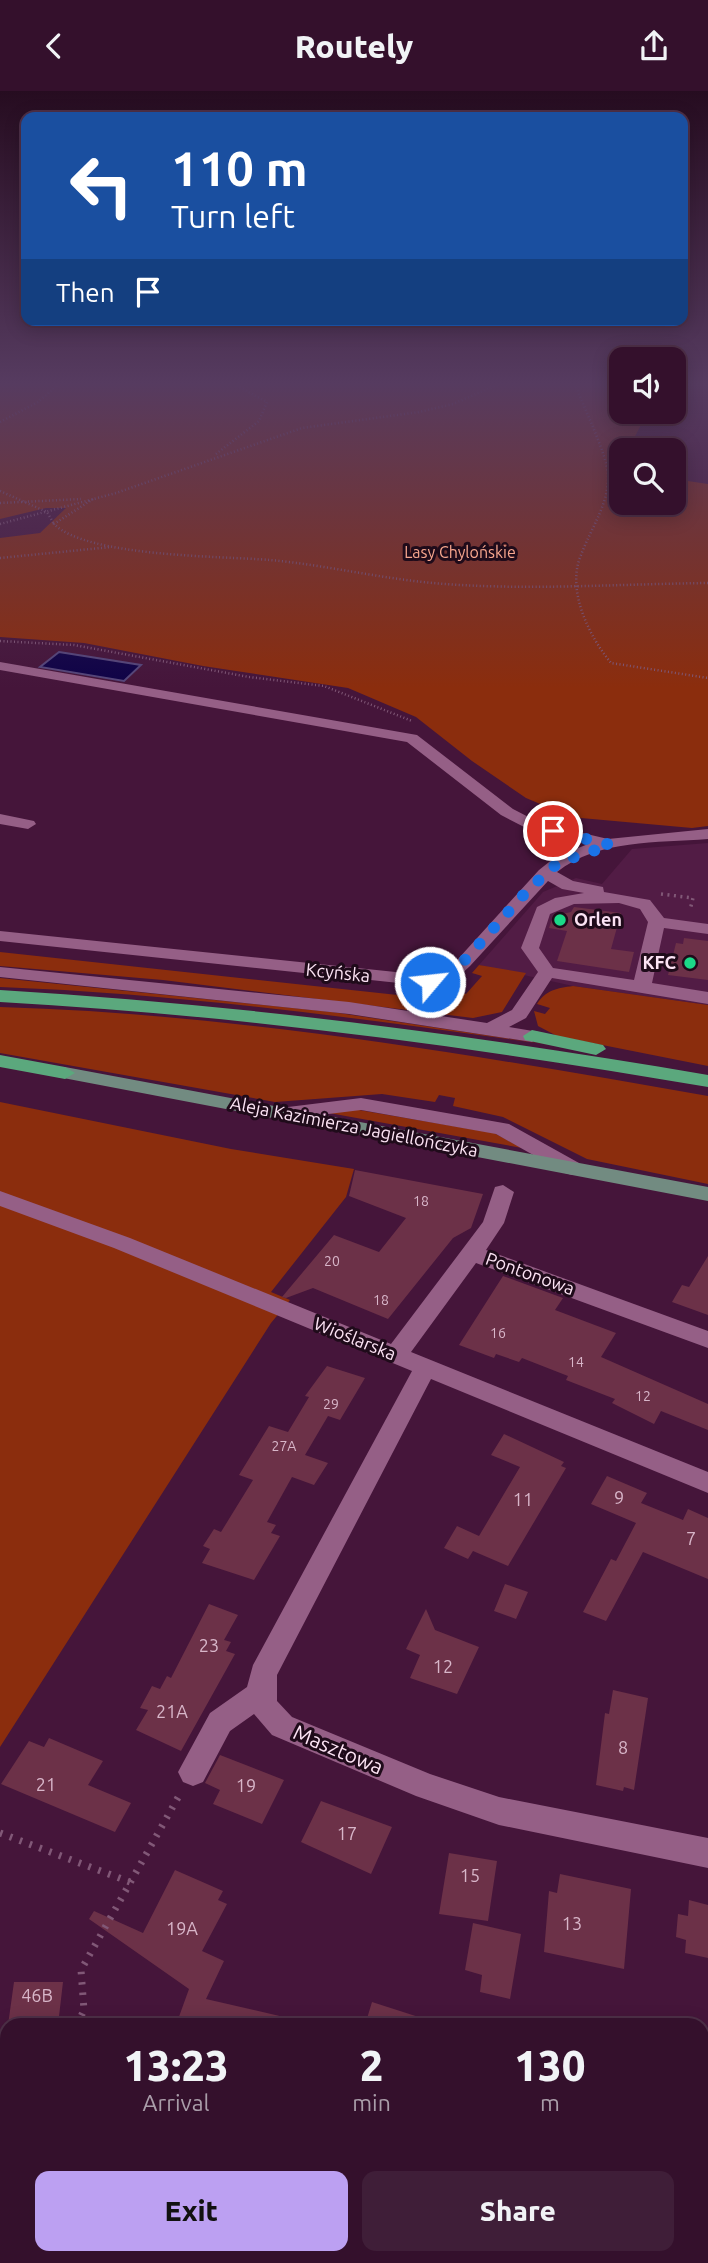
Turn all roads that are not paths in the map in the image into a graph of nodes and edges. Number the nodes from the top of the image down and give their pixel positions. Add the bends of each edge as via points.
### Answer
1 (0, 666) edge
2 (0, 819) edge
3 (28, 824) dead end
4 (708, 834) edge
5 (611, 845) junction
6 (546, 873) junction
7 (611, 898) junction
8 (657, 922) junction
9 (708, 929) edge
10 (0, 936) edge
11 (0, 972) edge
12 (547, 972) junction
13 (642, 987) junction
14 (0, 996) edge
15 (708, 998) edge
16 (519, 1014) junction
17 (489, 1030) junction
18 (532, 1036) junction
19 (0, 1061) edge
20 (65, 1073) joint
21 (671, 1075) junction
22 (708, 1081) edge
23 (503, 1192) dead end
24 (708, 1194) edge
25 (0, 1198) edge
26 (472, 1253) junction
27 (708, 1340) edge
28 (396, 1355) junction
29 (426, 1367) junction
30 (708, 1483) edge
31 (259, 1695) junction
32 (192, 1772) road end
33 (708, 1853) edge

1 - 5 street via 412,738 507,812 534,825
2 - 3 street
4 - 5 street, Kcyńska
5 - 6 street, Kcyńska via 569,857
6 - 7 street
6 - 10 street, Kcyńska via 454,972 437,982
7 - 8 street via 641,902 654,912
7 - 12 street via 560,902 543,911 530,948
8 - 9 street
8 - 13 street
11 - 17 street via 240,995
12 - 13 street
12 - 16 street
13 - 15 street
14 - 21 highway via 323,1022
16 - 17 street
16 - 18 street
17 - 18 street
18 - 21 highway via 624,1056
19 - 20 highway, Aleja Kazimierza Jagiellończyka
20 - 24 main road, Aleja Kazimierza Jagiellończyka
21 - 22 highway
23 - 26 street via 493,1223
25 - 28 street, Wioślarska
26 - 27 street, Pontonowa
26 - 28 street, Pontonowa
28 - 29 street, Wioślarska
29 - 30 street, Wioślarska
29 - 31 street via 263,1674
31 - 32 street via 220,1721
31 - 33 street, Masztowa via 265,1712 282,1726 426,1786 499,1811

